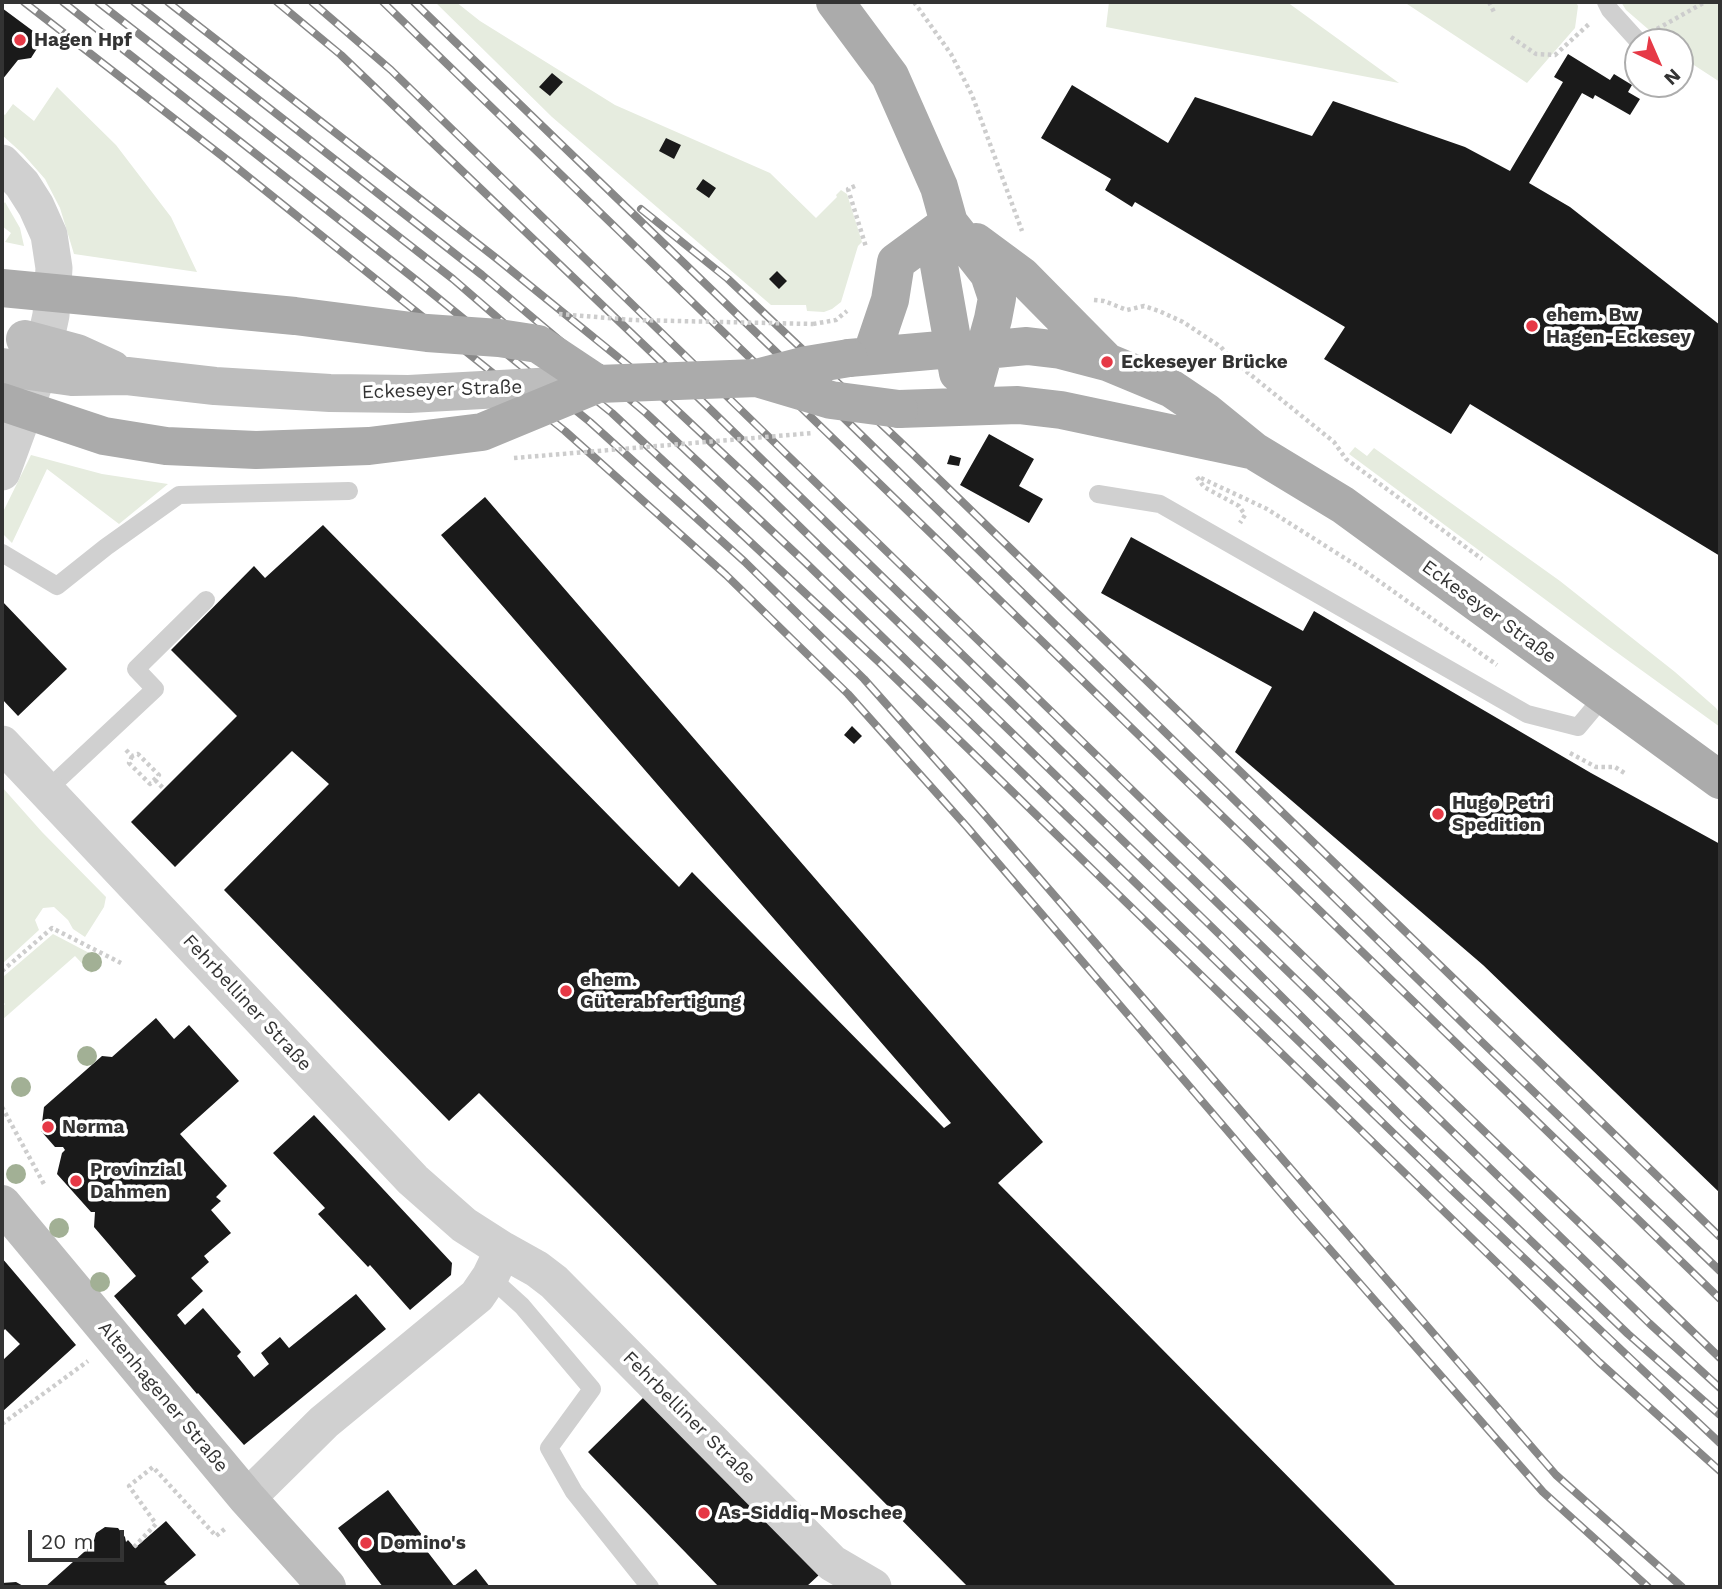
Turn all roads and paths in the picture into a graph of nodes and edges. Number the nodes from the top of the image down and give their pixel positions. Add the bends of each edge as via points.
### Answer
1 (835, 2) edge
2 (914, 2) edge
3 (1489, 2) edge
4 (1705, 2) edge
5 (1608, 6) edge
6 (1494, 12) dead end
7 (1627, 28) edge
8 (1660, 28) edge
9 (1511, 37) dead end
10 (2, 163) edge
11 (855, 186) dead end
12 (949, 223) junction
13 (1028, 243) dead end
14 (866, 245) dead end
15 (2, 288) edge
16 (852, 305) dead end
17 (1127, 310) dead end
18 (814, 324) dead end
19 (2, 332) edge
20 (968, 349) junction
21 (860, 357) junction
22 (1107, 362) junction
23 (2, 367) edge
24 (127, 376) junction
25 (757, 378) junction
26 (598, 384) junction
27 (2, 402) edge
28 (969, 406) junction
29 (1254, 451) junction
30 (1346, 458) dead end
31 (2, 472) edge
32 (1196, 476) dead end
33 (349, 491) dead end
34 (1098, 494) dead end
35 (1238, 506) dead end
36 (2, 553) edge
37 (206, 600) dead end
38 (1604, 696) junction
39 (2, 744) edge
40 (155, 780) junction
41 (1720, 780) edge
42 (164, 789) dead end
43 (47, 790) junction
44 (121, 963) dead end
45 (2, 971) edge
46 (2, 1107) edge
47 (45, 1185) dead end
48 (2, 1204) edge
49 (496, 1264) junction
50 (91, 1358) dead end
51 (2, 1424) edge
52 (238, 1512) junction
53 (134, 1548) dead end
54 (312, 1582) edge
55 (858, 1584) edge
56 (650, 1587) edge

1 - 12 main road via 890,76 939,187
2 - 13 path via 951,54 972,95
3 - 6 path
4 - 8 path
5 - 7 lane
5 - 9 path via 1555,55 1536,54
10 - 31 street via 36,206 49,235 54,268 51,315 39,371
11 - 14 path via 848,189
12 - 20 main road via 936,248
12 - 20 main road via 989,274 997,298
12 - 21 main road via 896,262 891,300
12 - 22 main road via 1022,276
15 - 26 main road, bridge via 538,344
16 - 18 path via 836,320
17 - 30 path via 1144,306 1159,311 1222,347 1334,442
19 - 24 street, Eckeseyer Straße, bridge via 77,352
20 - 21 main road, Eckeseyer Straße
20 - 22 main road, Eckeseyer Straße via 1027,346
20 - 28 main road
21 - 25 main road, Eckeseyer Straße, bridge
22 - 29 main road, Eckeseyer Straße via 1172,389
23 - 24 street, Eckeseyer Straße, bridge via 72,377
24 - 26 street, Eckeseyer Straße, bridge via 215,386 409,394
25 - 26 main road, Eckeseyer Straße, bridge
25 - 28 main road, Eckeseyer Straße, bridge via 831,400 900,409
26 - 27 main road, bridge via 482,432 369,446 166,446 104,436
28 - 29 main road, Eckeseyer Straße via 1060,410
29 - 38 main road, Eckeseyer Straße via 1343,505
32 - 35 path via 1204,487
33 - 36 lane via 179,495 57,586
34 - 38 lane via 1160,504 1527,713 1578,727
37 - 43 lane via 136,669 155,689
38 - 41 main road, Eckeseyer Straße
39 - 43 street, Fehrbelliner Straße
40 - 40 path via 150,784 129,763 132,756 138,754 159,775
40 - 42 path
43 - 49 street, Fehrbelliner Straße via 412,1180 464,1225
44 - 45 path via 52,928
46 - 47 path
48 - 52 street, Altenhagener Straße
49 - 52 street via 477,1296 324,1422
49 - 55 street, Fehrbelliner Straße via 537,1269 554,1282
49 - 56 lane via 522,1306 592,1389 549,1448 574,1492
50 - 51 path
52 - 53 path via 216,1536 153,1467 129,1486 156,1524
52 - 54 street, Altenhagener Straße

